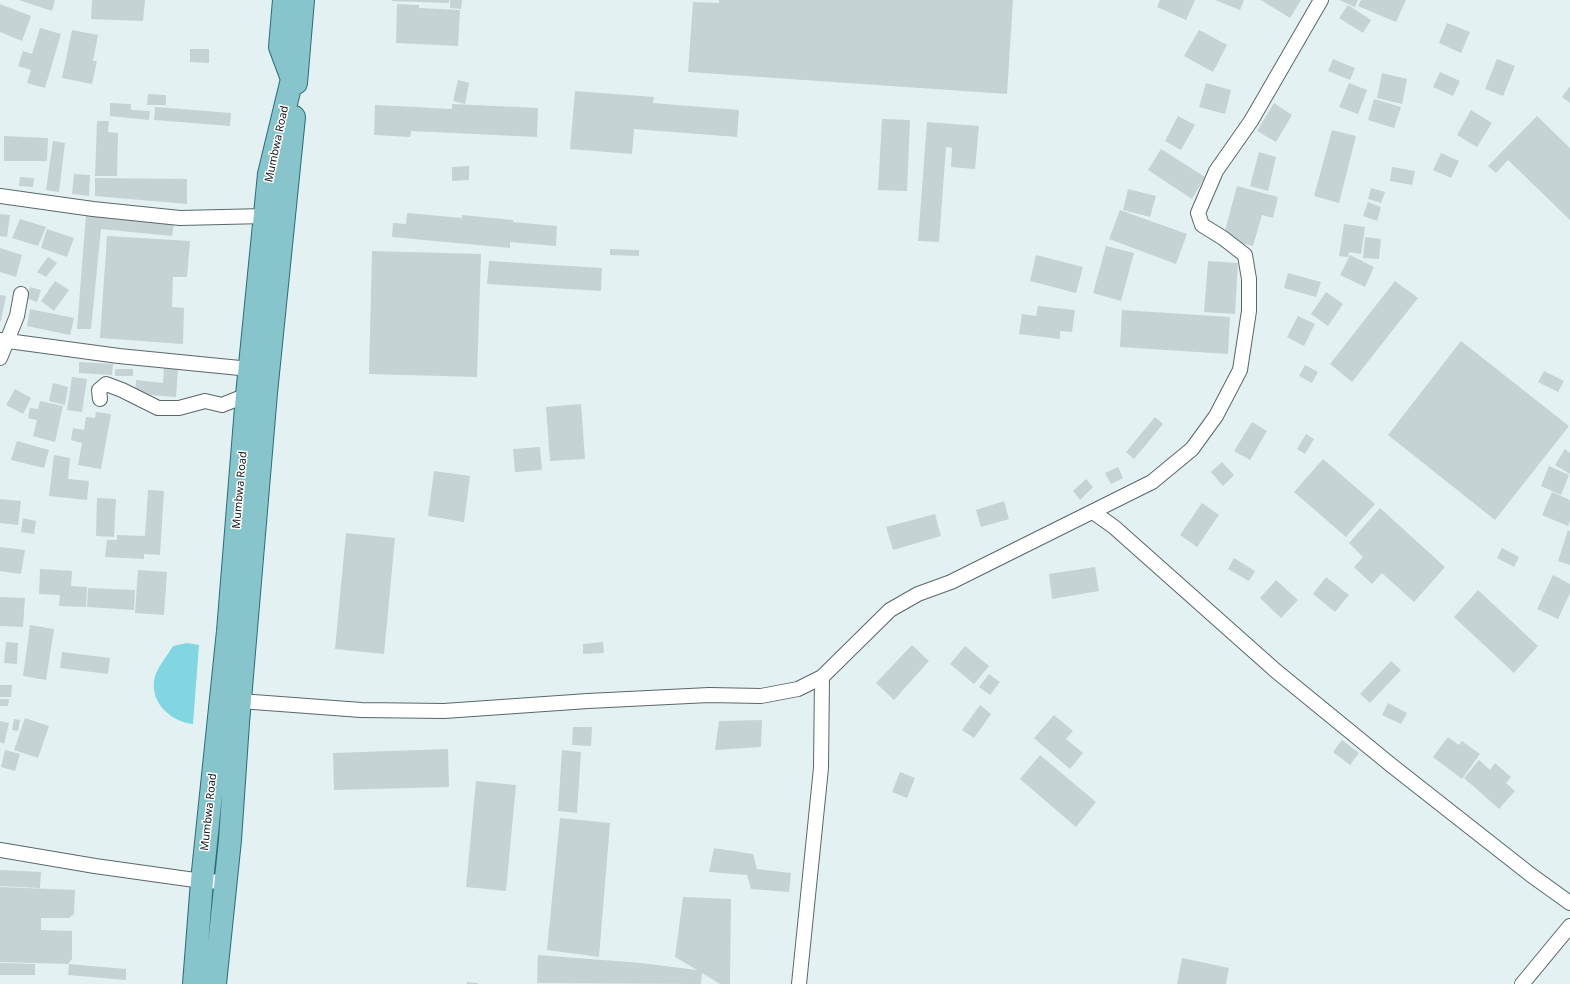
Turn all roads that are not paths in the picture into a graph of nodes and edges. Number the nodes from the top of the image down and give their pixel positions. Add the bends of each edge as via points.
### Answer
1 (284, 0) edge
2 (303, 0) edge
3 (1321, 0) edge
4 (0, 196) edge
5 (265, 216) junction
6 (21, 294) dead end
7 (4, 340) edge
8 (0, 358) edge
9 (250, 369) junction
10 (247, 395) junction
11 (100, 398) dead end
12 (1093, 512) junction
13 (822, 677) junction
14 (240, 701) junction
15 (0, 850) edge
16 (202, 881) junction
17 (226, 882) junction
18 (1570, 903) edge
19 (1570, 926) edge
20 (194, 984) edge
21 (215, 984) edge
22 (799, 984) edge
23 (1522, 984) edge

1 - 5 main road, Mumbwa Road via 280,47 292,79 269,174
2 - 14 main road, Mumbwa Road
3 - 12 street via 1251,121 1216,171 1198,213 1202,225 1245,255 1249,279 1249,311 1240,370 1216,416 1192,449 1152,482
4 - 5 street via 180,218
5 - 9 main road, Mumbwa Road
6 - 7 street via 17,316
7 - 8 street
7 - 9 street via 119,356
9 - 10 main road, Mumbwa Road
10 - 11 street via 222,405 205,401 179,408 158,408 106,384 99,390
10 - 16 main road, Mumbwa Road via 228,631
12 - 13 street via 952,582 918,594 890,610
12 - 18 street via 1114,527 1276,671 1531,876
13 - 14 street via 798,689 761,696 709,695 452,711 360,710
13 - 22 street via 821,768
14 - 17 main road, Mumbwa Road
15 - 16 street
16 - 17 street
16 - 20 main road, Mumbwa Road
17 - 21 main road, Mumbwa Road
19 - 23 street

